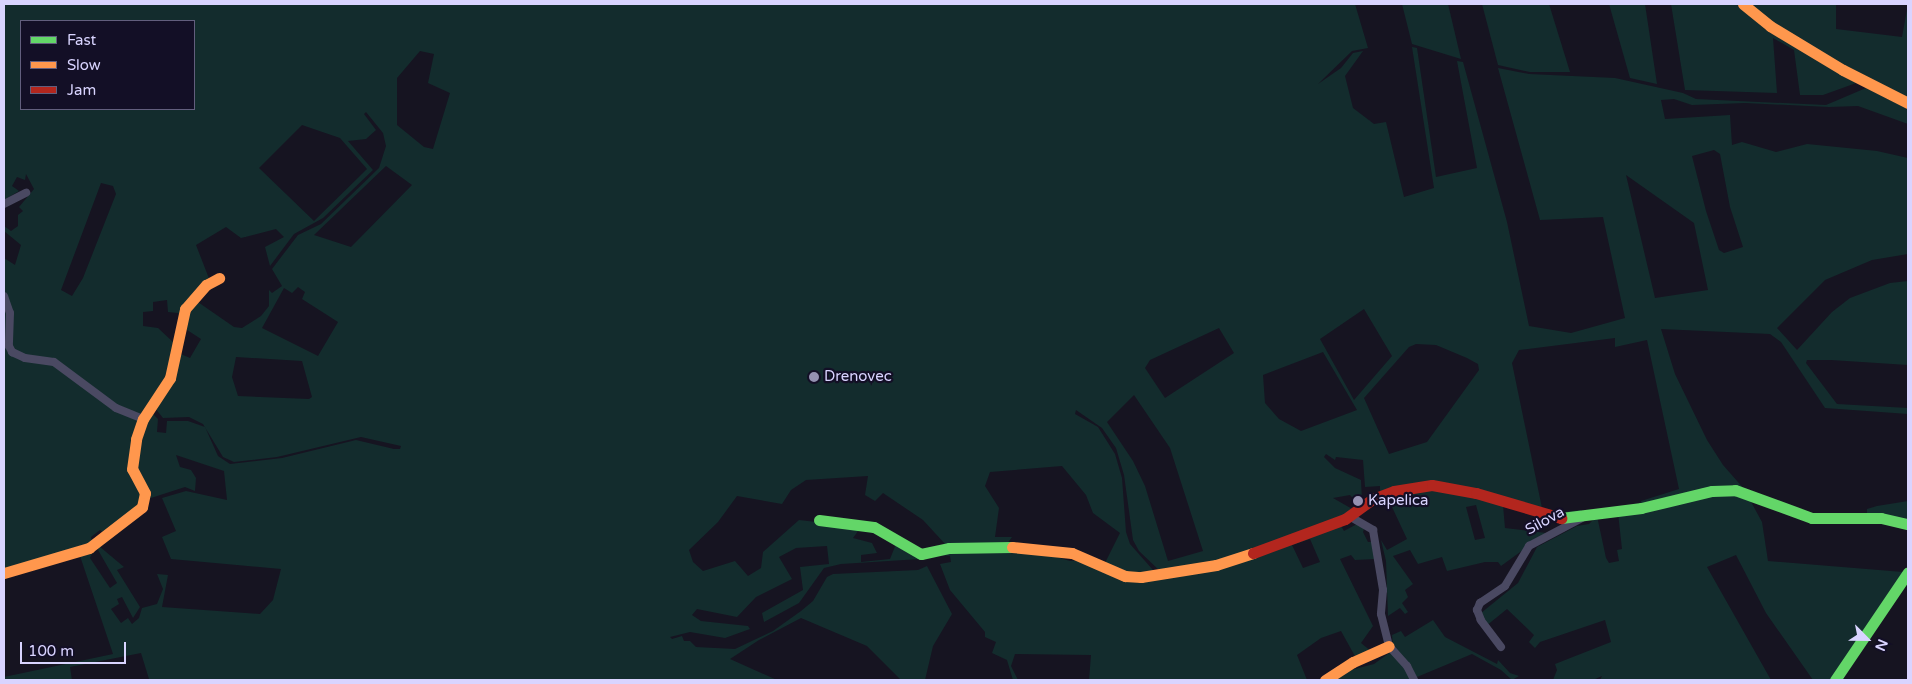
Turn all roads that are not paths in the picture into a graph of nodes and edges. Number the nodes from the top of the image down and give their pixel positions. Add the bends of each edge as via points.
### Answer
1 (1743, 4) edge
2 (1908, 102) edge
3 (26, 193) dead end
4 (4, 204) edge
5 (219, 278) dead end
6 (4, 296) edge
7 (143, 419) junction
8 (1349, 516) junction
9 (1584, 517) junction
10 (819, 520) dead end
11 (1908, 524) edge
12 (1908, 572) edge
13 (4, 573) edge
14 (1389, 646) junction
15 (1502, 647) dead end
16 (1325, 680) edge
17 (1414, 680) edge
18 (1835, 680) edge

1 - 2 street via 1770,26 1842,70
3 - 4 street
5 - 7 street via 206,286 185,309 170,378
6 - 7 street via 10,313 9,346 12,352 24,358 54,362 116,408
7 - 13 street via 132,458 134,475 146,498 142,508 89,548
8 - 9 street via 1373,498 1432,485 1476,493 1558,518
8 - 10 street via 1216,565 1141,578 1125,576 1072,553 1026,546 987,550 948,548 922,554 874,527
8 - 14 street via 1373,530 1383,590 1381,614
9 - 11 street via 1641,508 1712,491 1735,490 1812,518 1881,518
9 - 15 street, Silova via 1529,546 1505,586 1480,603 1477,610 1481,620
12 - 18 street
14 - 16 street via 1353,662
14 - 17 street via 1407,666

